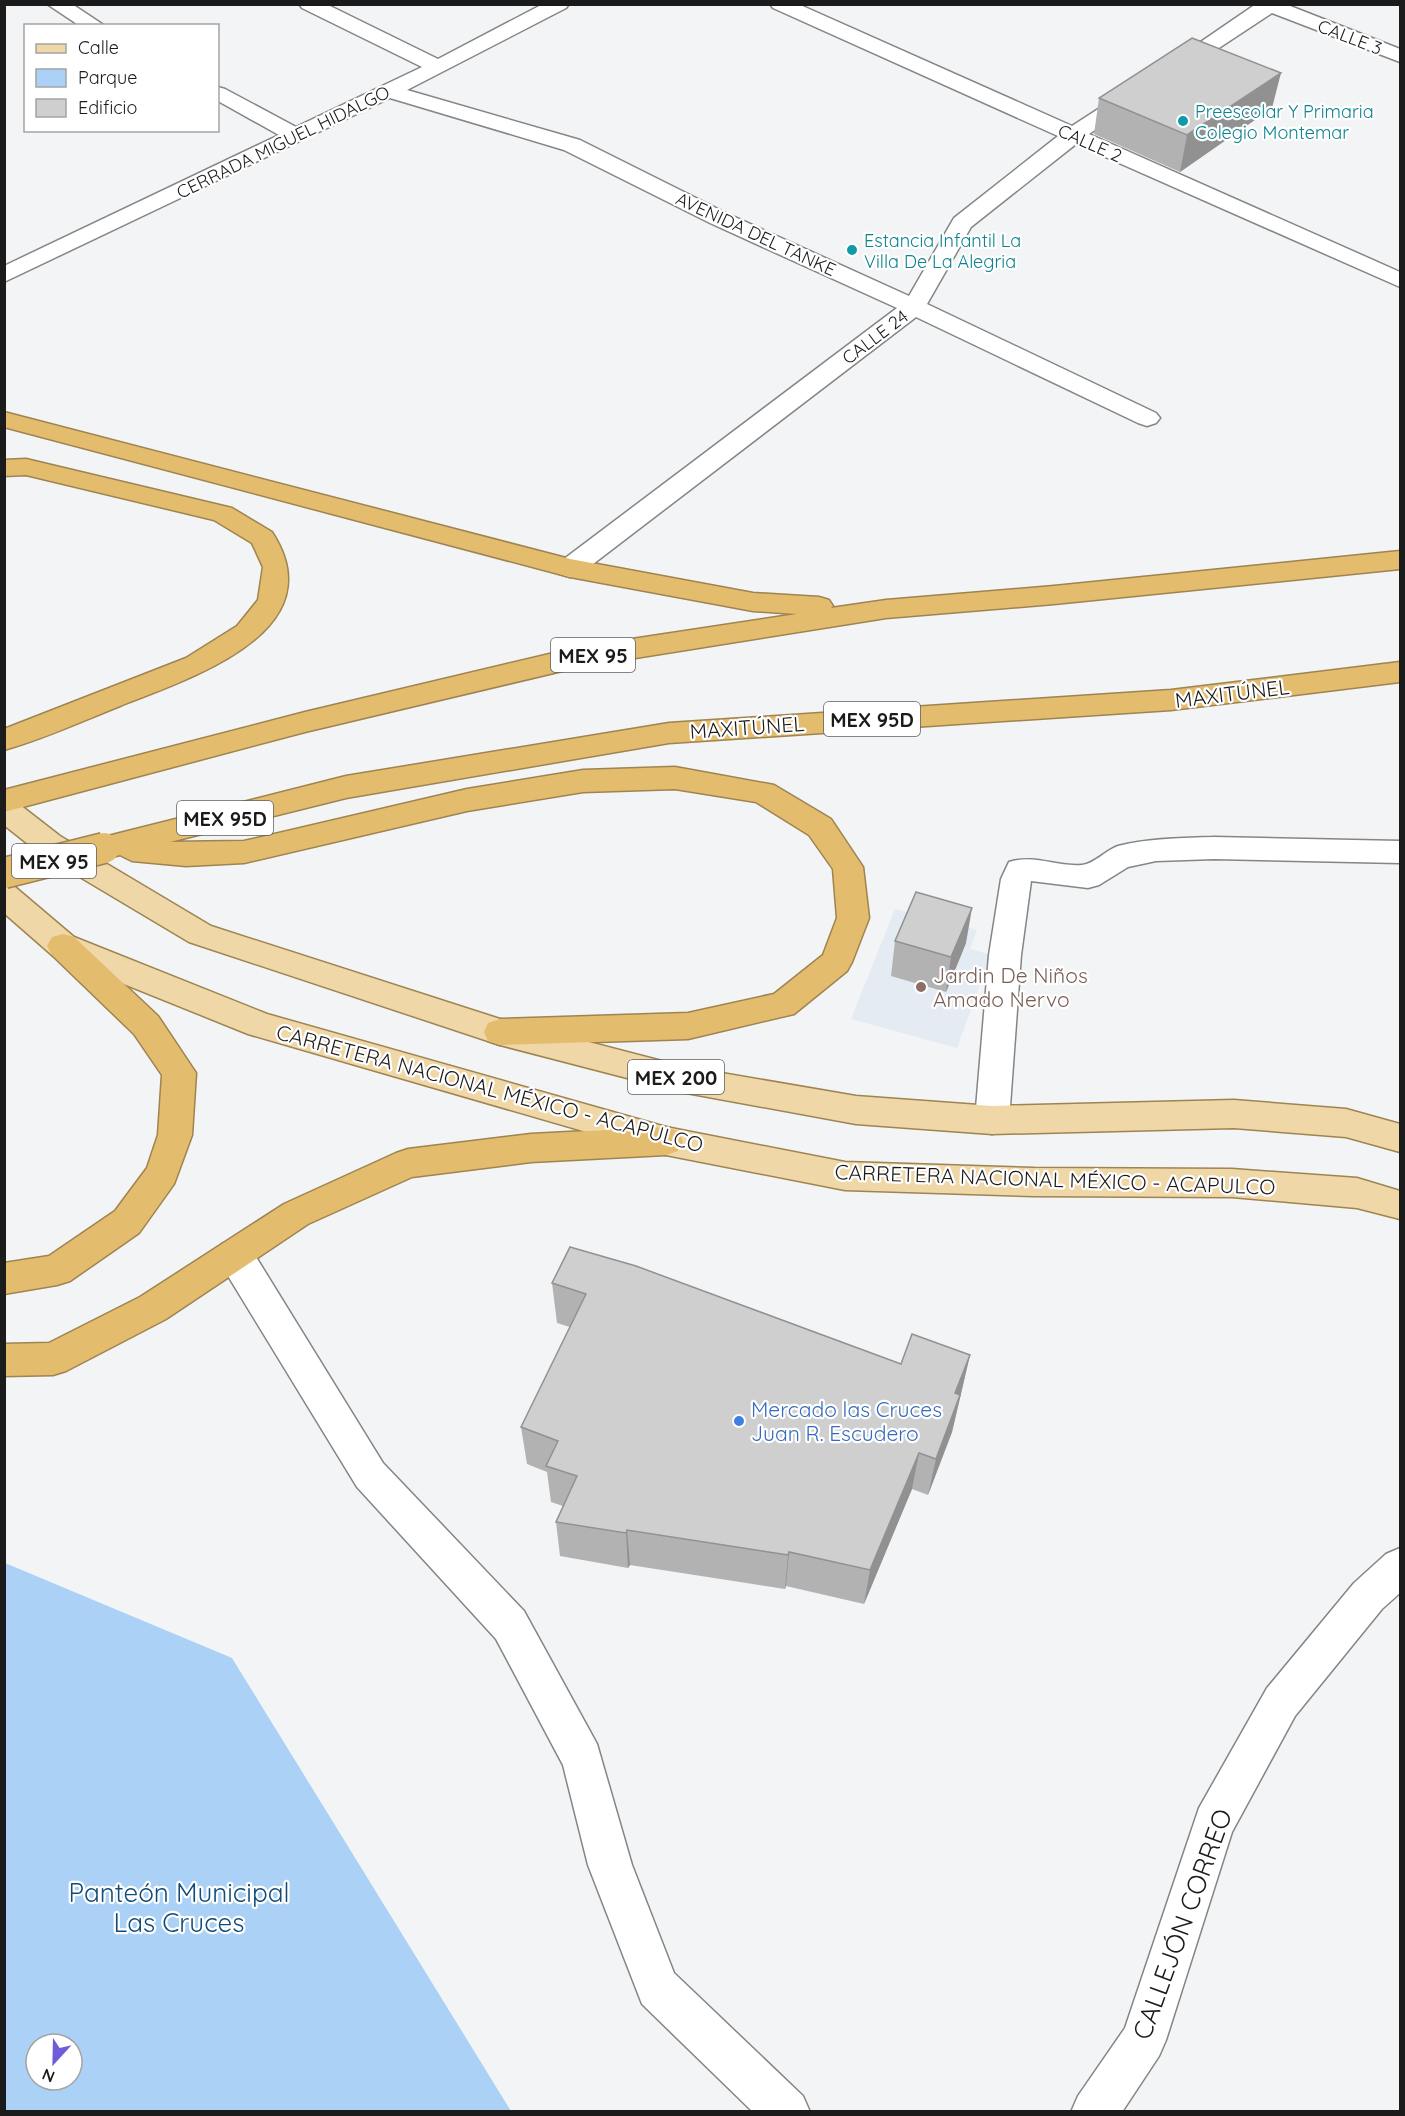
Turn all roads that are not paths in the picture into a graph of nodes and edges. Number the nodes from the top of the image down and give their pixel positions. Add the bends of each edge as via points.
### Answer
1 (57, 4) edge
2 (309, 4) edge
3 (559, 4) edge
4 (780, 4) edge
5 (1270, 5) edge
6 (92, 24) edge
7 (1401, 56) edge
8 (438, 67) junction
9 (389, 91) junction
10 (219, 94) edge
11 (296, 135) junction
12 (1073, 135) junction
13 (4, 275) edge
14 (1401, 280) edge
15 (914, 307) junction
16 (1147, 418) dead end
17 (4, 419) edge
18 (4, 468) edge
19 (1401, 560) edge
20 (570, 568) junction
21 (886, 609) junction
22 (1401, 672) edge
23 (4, 740) edge
24 (4, 801) edge
25 (4, 809) edge
26 (104, 848) junction
27 (1401, 852) edge
28 (4, 873) edge
29 (4, 895) edge
30 (63, 946) junction
31 (500, 1032) junction
32 (992, 1120) junction
33 (1401, 1138) edge
34 (666, 1141) junction
35 (1401, 1205) edge
36 (235, 1255) junction
37 (4, 1279) edge
38 (4, 1360) edge
39 (1401, 1567) edge
40 (787, 2112) edge
41 (1094, 2112) edge

1 - 6 street
2 - 8 street
3 - 8 street, CERRADA MIGUEL HIDALGO
4 - 12 street, CALLE 2
5 - 7 street, CALLE 3
5 - 12 street, CALLE 24
8 - 9 street, CERRADA MIGUEL HIDALGO
9 - 11 street, CERRADA MIGUEL HIDALGO
9 - 15 street, AVENIDA DEL TANKE via 572,145 718,218
10 - 11 street
11 - 13 street, CERRADA MIGUEL HIDALGO
12 - 14 street, CALLE 2
12 - 15 street, CALLE 24 via 962,223
15 - 16 street, AVENIDA DEL TANKE
15 - 20 street, CALLE 24
17 - 20 highway
18 - 23 highway via 26,467 223,514 263,538 276,567 271,602 247,633 196,665
19 - 21 highway
20 - 21 highway via 753,602
21 - 24 highway, MEX 95 via 579,657 305,722
22 - 26 highway, MAXITÚNEL / MEX 95D via 1171,700 669,733 346,787
25 - 31 main road, MEX 200 via 49,844 200,934
26 - 28 highway, MEX 95, bridge
26 - 31 highway via 186,855 244,852 467,800 583,781 675,778 762,792 820,827 848,867 852,918 836,962 783,1005 688,1026
27 - 32 street via 1156,850 1120,857 1088,876 1020,870 1005,955
29 - 30 main road, CARRETERA NACIONAL MÉXICO - ACAPULCO
30 - 34 main road, CARRETERA NACIONAL MÉXICO - ACAPULCO via 260,1025
30 - 37 highway via 146,1025 179,1073 175,1135 162,1174 127,1222 57,1270
31 - 32 main road, MEX 200 via 681,1079 856,1110
32 - 33 main road, MEX 200 via 1234,1114 1346,1123
34 - 35 main road, CARRETERA NACIONAL MÉXICO - ACAPULCO via 845,1176 1232,1183 1357,1193
34 - 36 highway via 531,1148 408,1163 296,1214
36 - 38 highway via 153,1308 54,1359
36 - 40 street via 370,1475 510,1625 582,1759 610,1865 658,1988
39 - 41 street, CALLEJÓN CORREO via 1368,1596 1275,1712 1214,1823 1143,2040

